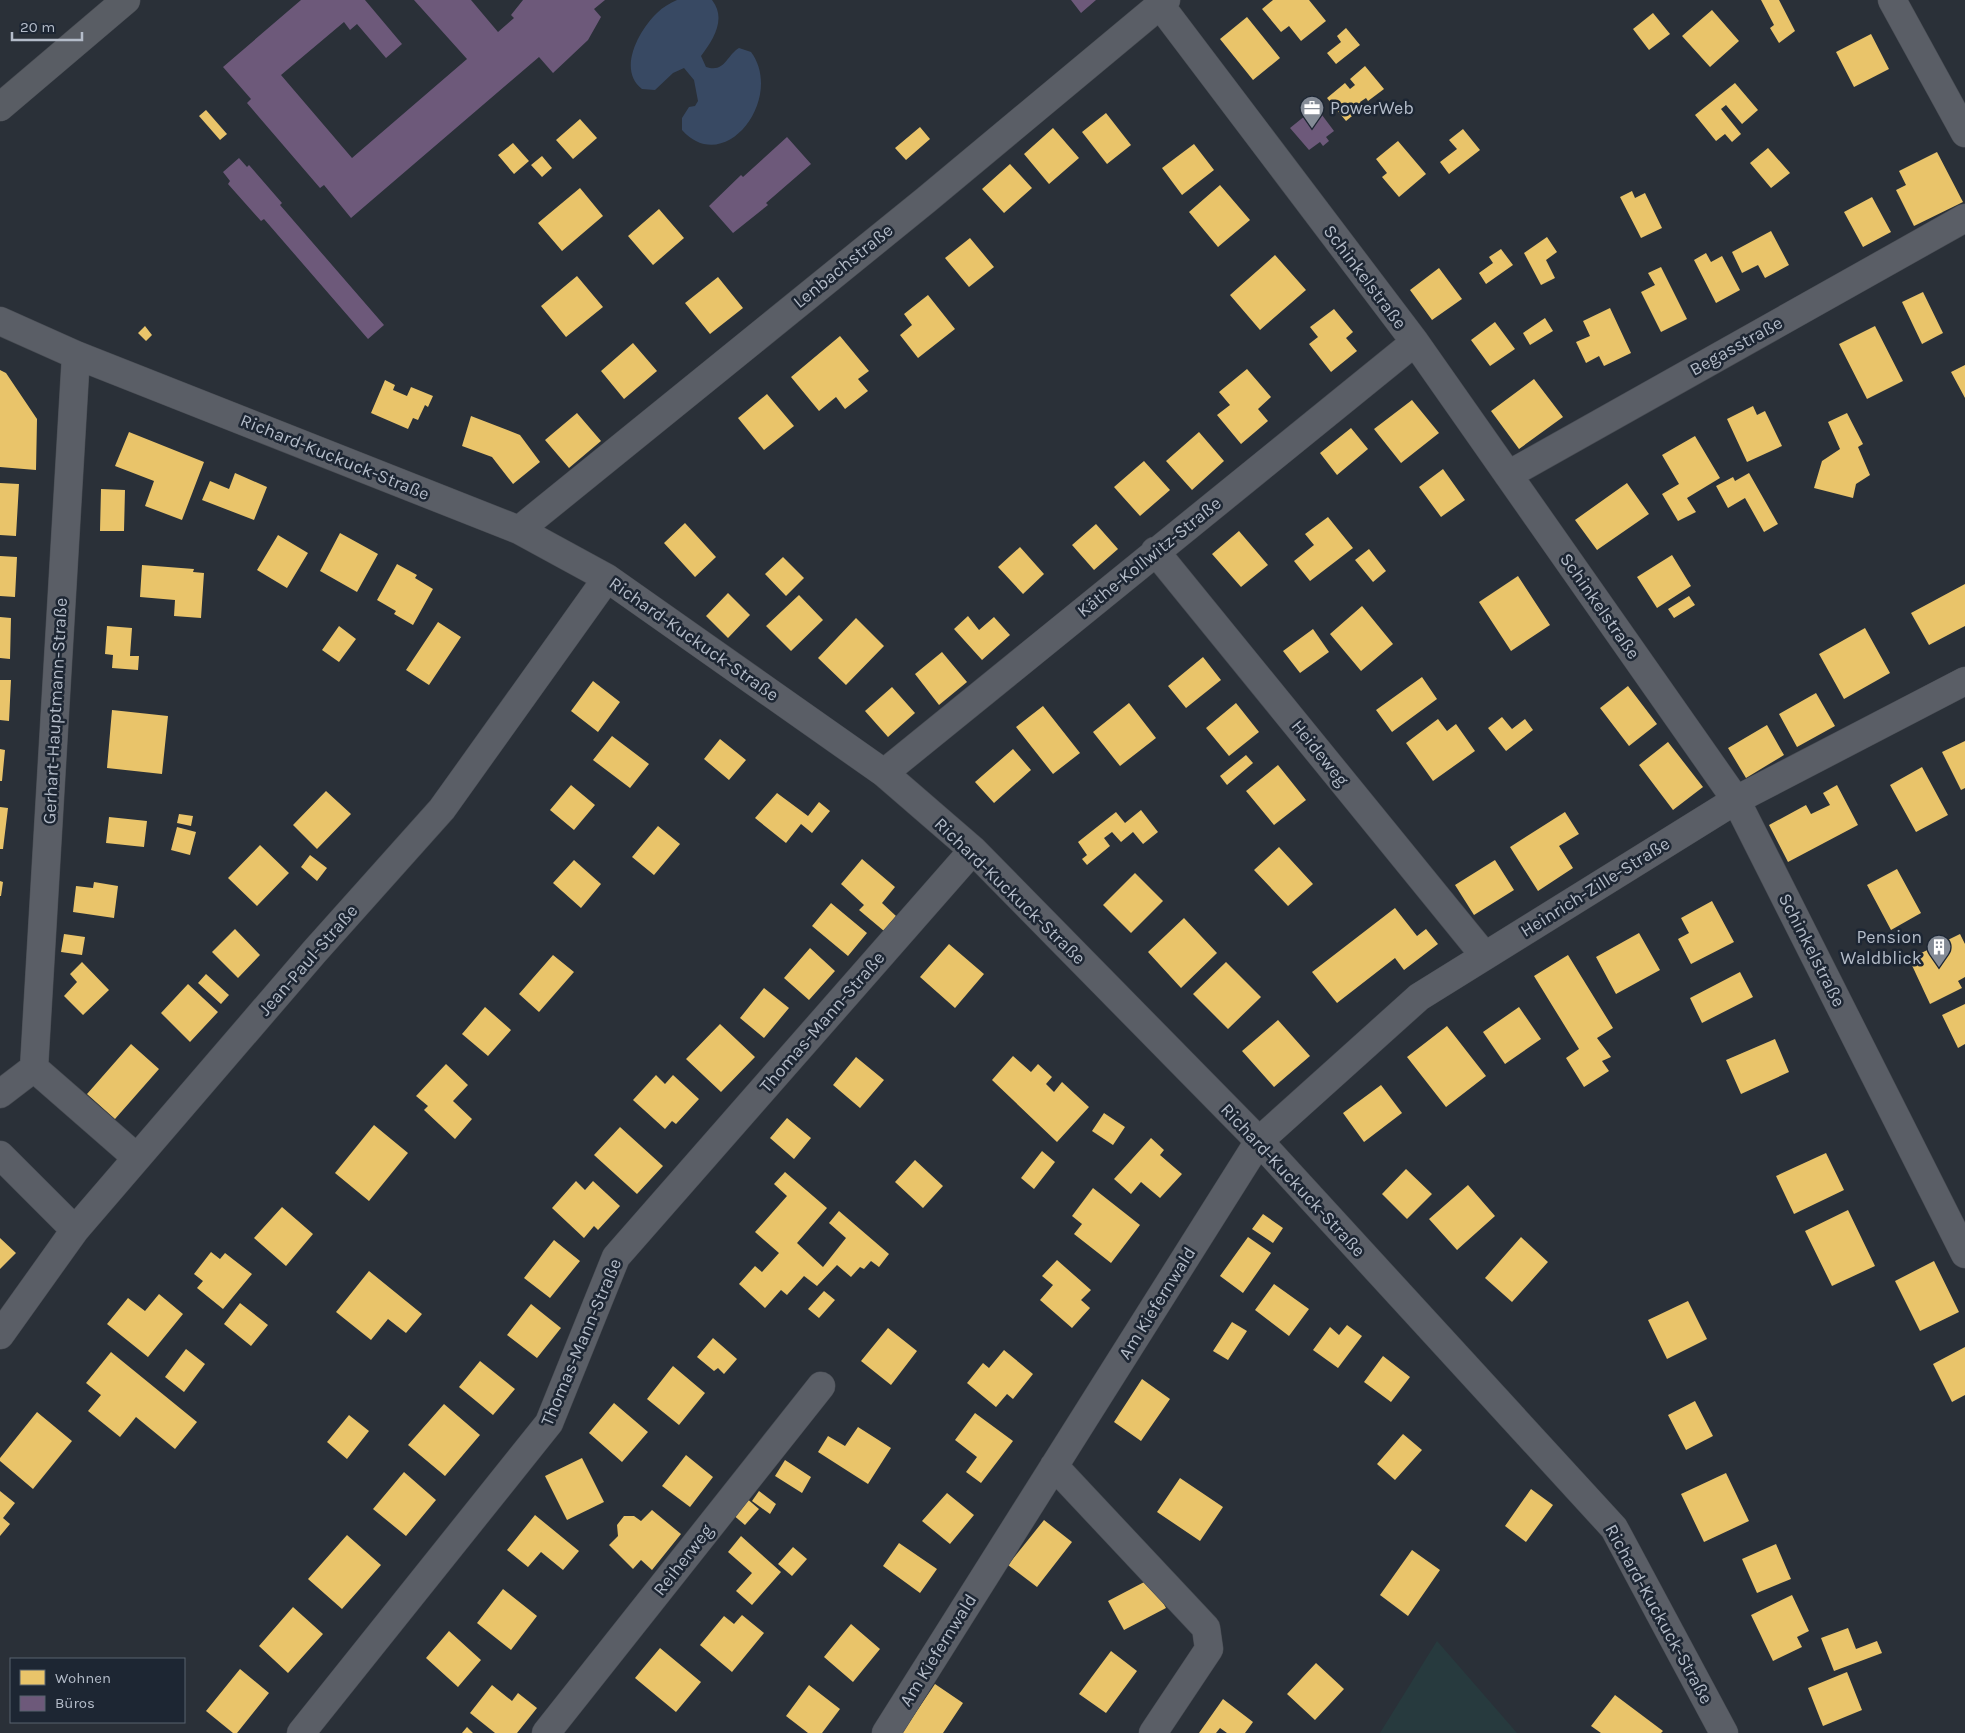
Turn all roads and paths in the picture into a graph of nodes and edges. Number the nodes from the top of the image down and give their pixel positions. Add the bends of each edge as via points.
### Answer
1 (126, 0) edge
2 (1892, 0) edge
3 (1163, 3) edge
4 (0, 107) edge
5 (1965, 133) edge
6 (1965, 218) edge
7 (0, 321) edge
8 (1415, 342) junction
9 (76, 355) junction
10 (1508, 475) junction
11 (519, 530) junction
12 (1155, 551) junction
13 (607, 578) junction
14 (1965, 681) edge
15 (884, 774) junction
16 (1736, 800) junction
17 (973, 850) junction
18 (1484, 955) junction
19 (34, 1068) junction
20 (0, 1094) edge
21 (1259, 1141) junction
22 (0, 1155) edge
23 (137, 1158) junction
24 (76, 1230) junction
25 (1965, 1254) edge
26 (0, 1335) edge
27 (821, 1386) dead end
28 (1054, 1466) junction
29 (301, 1733) edge
30 (546, 1733) edge
31 (886, 1733) edge
32 (1154, 1733) edge
33 (1724, 1733) edge

1 - 4 main road
2 - 5 street
3 - 8 street, Schinkelstraße
3 - 11 street, Lenbachstraße
6 - 10 street, Begasstraße
7 - 9 street, Richard-Kuckuck-Straße
8 - 10 street, Schinkelstraße
8 - 12 street, Käthe-Kollwitz-Straße
9 - 11 street, Richard-Kuckuck-Straße
9 - 19 street, Gerhart-Hauptmann-Straße
10 - 16 street, Schinkelstraße
11 - 13 street, Richard-Kuckuck-Straße
12 - 15 street, Käthe-Kollwitz-Straße
12 - 18 street, Heideweg
13 - 15 street, Richard-Kuckuck-Straße
13 - 23 street, Jean-Paul-Straße via 442,809
14 - 16 street, Heinrich-Zille-Straße
15 - 17 street, Richard-Kuckuck-Straße
16 - 18 street, Heinrich-Zille-Straße
16 - 25 street, Schinkelstraße
17 - 21 street, Richard-Kuckuck-Straße
17 - 29 street, Thomas-Mann-Straße via 616,1257 549,1423
18 - 21 street, Heinrich-Zille-Straße via 1419,997
19 - 20 street
19 - 23 street
21 - 28 street, Am Kiefernwald
21 - 33 street, Richard-Kuckuck-Straße via 1614,1528
22 - 24 street
23 - 24 street, Jean-Paul-Straße
24 - 26 street, Jean-Paul-Straße
27 - 30 street, Reiherweg
28 - 31 street, Am Kiefernwald
28 - 32 street via 1206,1628 1209,1649

